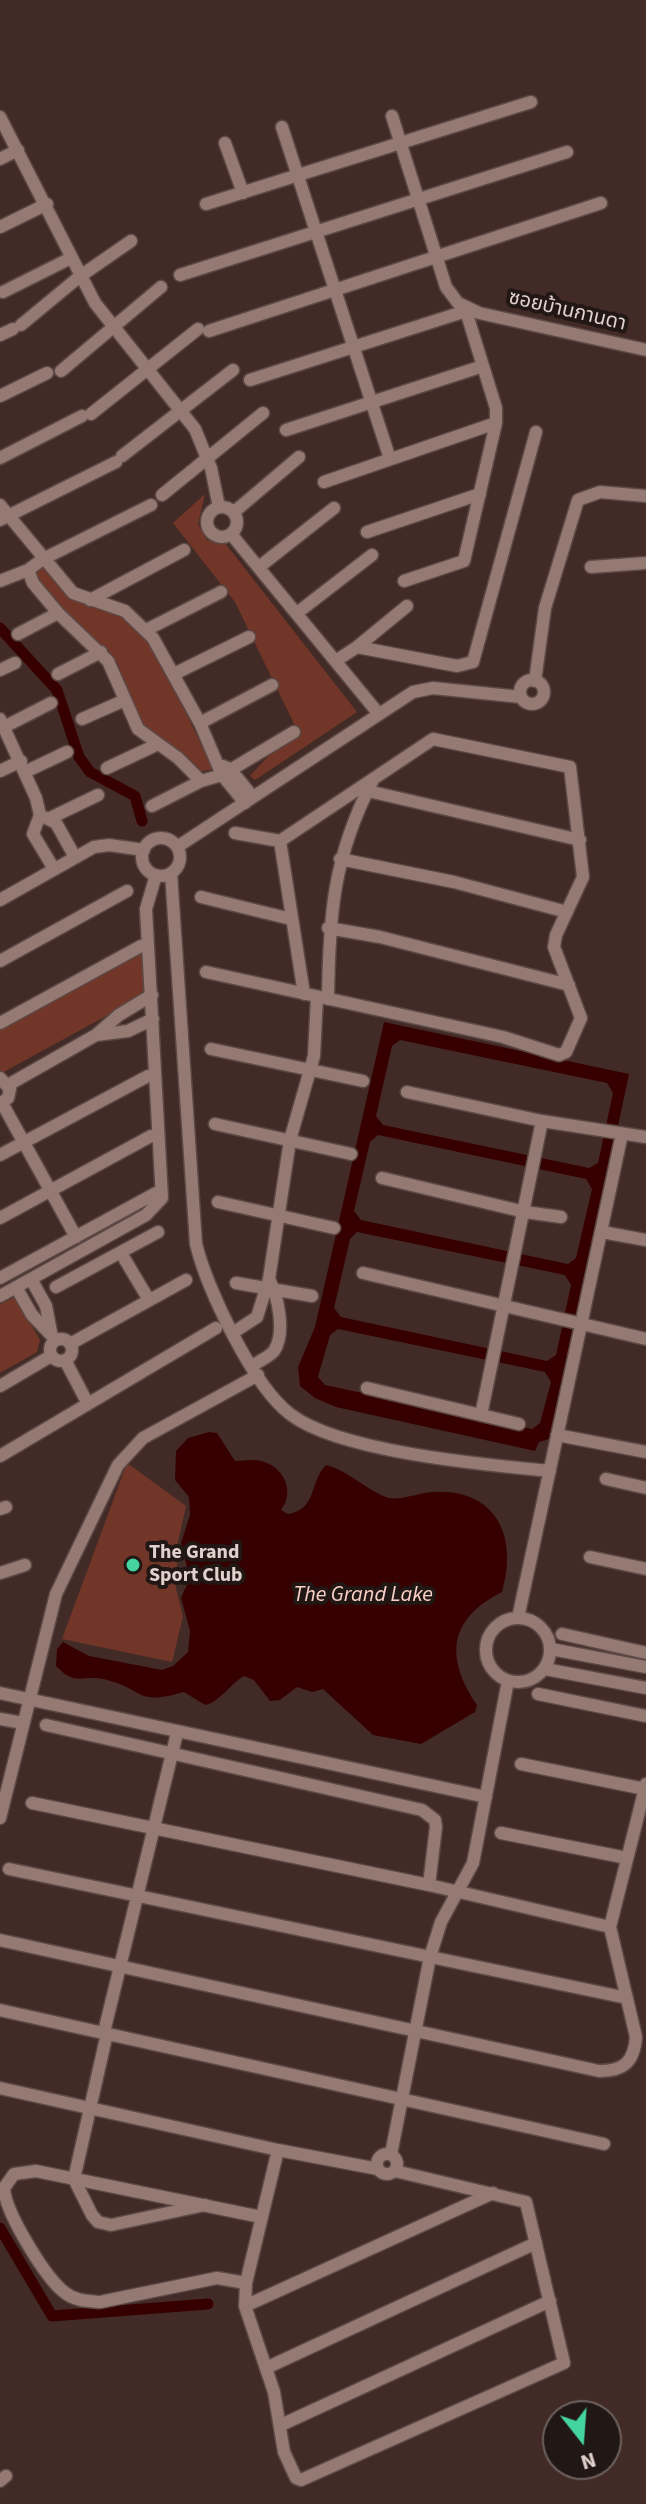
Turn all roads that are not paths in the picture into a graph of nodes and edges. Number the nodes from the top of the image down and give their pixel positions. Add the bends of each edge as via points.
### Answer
1 (531, 102) dead end
2 (392, 116) dead end
3 (0, 117) edge
4 (282, 127) dead end
5 (225, 143) dead end
6 (400, 143) junction
7 (18, 150) junction
8 (567, 152) dead end
9 (0, 159) edge
10 (299, 174) junction
11 (243, 193) junction
12 (417, 201) junction
13 (601, 203) dead end
14 (47, 204) junction
15 (206, 204) dead end
16 (0, 227) edge
17 (318, 232) junction
18 (131, 241) dead end
19 (435, 256) junction
20 (71, 258) junction
21 (180, 275) dead end
22 (79, 277) junction
23 (161, 287) dead end
24 (335, 288) junction
25 (3, 292) dead end
26 (470, 311) junction
27 (114, 326) junction
28 (0, 335) edge
29 (354, 345) junction
30 (646, 350) edge
31 (483, 366) junction
32 (148, 369) junction
33 (233, 370) dead end
34 (250, 380) dead end
35 (0, 396) edge
36 (372, 402) junction
37 (181, 408) junction
38 (263, 413) dead end
39 (496, 423) junction
40 (286, 430) dead end
41 (536, 432) dead end
42 (299, 457) dead end
43 (0, 458) edge
44 (208, 458) junction
45 (390, 459) junction
46 (324, 482) dead end
47 (480, 494) junction
48 (162, 495) dead end
49 (646, 496) edge
50 (151, 505) dead end
51 (219, 507) junction
52 (334, 508) dead end
53 (234, 512) junction
54 (3, 513) edge
55 (367, 532) dead end
56 (231, 534) junction
57 (184, 550) dead end
58 (372, 555) dead end
59 (43, 559) junction
60 (646, 563) edge
61 (259, 567) junction
62 (591, 567) dead end
63 (28, 570) junction
64 (0, 581) edge
65 (404, 581) dead end
66 (221, 592) dead end
67 (90, 600) junction
68 (407, 606) dead end
69 (58, 613) junction
70 (297, 613) junction
71 (146, 630) junction
72 (18, 634) dead end
73 (249, 637) dead end
74 (357, 647) junction
75 (101, 652) junction
76 (337, 660) junction
77 (15, 663) dead end
78 (0, 670) edge
79 (58, 674) dead end
80 (174, 674) junction
81 (535, 681) junction
82 (272, 685) dead end
83 (521, 697) junction
84 (125, 700) junction
85 (51, 703) dead end
86 (378, 713) junction
87 (82, 719) dead end
88 (2, 723) edge
89 (200, 723) junction
90 (294, 732) dead end
91 (156, 745) junction
92 (67, 752) dead end
93 (23, 767) junction
94 (107, 768) dead end
95 (224, 770) junction
96 (0, 771) edge
97 (201, 781) junction
98 (371, 785) junction
99 (98, 795) dead end
100 (249, 800) junction
101 (152, 806) dead end
102 (44, 817) junction
103 (235, 833) dead end
104 (580, 840) junction
105 (280, 841) junction
106 (177, 847) junction
107 (144, 850) junction
108 (75, 857) junction
109 (340, 859) junction
110 (54, 869) junction
111 (171, 873) junction
112 (156, 875) junction
113 (127, 891) dead end
114 (201, 897) dead end
115 (0, 900) edge
116 (567, 912) junction
117 (291, 919) junction
118 (328, 928) junction
119 (141, 946) dead end
120 (0, 961) edge
121 (206, 972) dead end
122 (569, 985) junction
123 (152, 995) junction
124 (316, 997) junction
125 (153, 1019) junction
126 (0, 1023) edge
127 (96, 1035) junction
128 (211, 1049) dead end
129 (311, 1071) junction
130 (148, 1076) dead end
131 (4, 1081) edge
132 (363, 1081) dead end
133 (407, 1092) dead end
134 (1, 1104) edge
135 (542, 1121) junction
136 (215, 1124) dead end
137 (621, 1134) junction
138 (151, 1136) dead end
139 (646, 1137) edge
140 (290, 1140) junction
141 (24, 1142) junction
142 (351, 1154) dead end
143 (0, 1155) edge
144 (382, 1178) dead end
145 (50, 1191) junction
146 (156, 1193) dead end
147 (218, 1202) dead end
148 (525, 1212) junction
149 (276, 1215) junction
150 (561, 1217) dead end
151 (0, 1218) edge
152 (334, 1228) dead end
153 (158, 1232) dead end
154 (602, 1232) junction
155 (76, 1237) junction
156 (646, 1240) edge
157 (121, 1253) junction
158 (363, 1273) dead end
159 (0, 1278) edge
160 (31, 1279) junction
161 (186, 1280) dead end
162 (236, 1283) dead end
163 (269, 1285) junction
164 (16, 1287) junction
165 (56, 1287) dead end
166 (0, 1296) edge
167 (312, 1296) dead end
168 (149, 1300) junction
169 (503, 1307) junction
170 (578, 1326) junction
171 (216, 1328) dead end
172 (234, 1332) junction
173 (53, 1336) junction
174 (646, 1339) edge
175 (70, 1344) junction
176 (51, 1356) junction
177 (65, 1360) junction
178 (255, 1370) junction
179 (0, 1386) edge
180 (367, 1388) dead end
181 (88, 1404) junction
182 (481, 1415) junction
183 (519, 1424) dead end
184 (557, 1435) junction
185 (646, 1452) edge
186 (0, 1456) edge
187 (550, 1471) junction
188 (606, 1479) dead end
189 (646, 1488) edge
190 (590, 1557) dead end
191 (25, 1565) dead end
192 (646, 1569) edge
193 (0, 1573) edge
194 (518, 1618) junction
195 (562, 1634) dead end
196 (551, 1649) junction
197 (646, 1653) edge
198 (646, 1667) edge
199 (545, 1669) junction
200 (508, 1681) junction
201 (646, 1688) edge
202 (0, 1693) edge
203 (538, 1694) dead end
204 (30, 1698) junction
205 (646, 1716) edge
206 (0, 1719) edge
207 (23, 1723) junction
208 (46, 1725) dead end
209 (177, 1733) junction
210 (171, 1754) junction
211 (521, 1764) dead end
212 (645, 1786) edge
213 (2, 1796) edge
214 (486, 1797) junction
215 (32, 1803) dead end
216 (0, 1818) edge
217 (154, 1829) junction
218 (501, 1833) dead end
219 (627, 1858) junction
220 (9, 1869) dead end
221 (429, 1885) junction
222 (454, 1893) junction
223 (138, 1898) junction
224 (610, 1927) junction
225 (0, 1940) edge
226 (430, 1957) junction
227 (123, 1965) junction
228 (627, 1998) junction
229 (0, 2010) edge
230 (417, 2030) junction
231 (104, 2032) junction
232 (0, 2088) edge
233 (402, 2097) junction
234 (90, 2109) junction
235 (604, 2144) dead end
236 (278, 2150) junction
237 (391, 2154) junction
238 (378, 2169) junction
239 (395, 2171) junction
240 (74, 2179) junction
241 (493, 2193) junction
242 (205, 2205) junction
243 (261, 2217) junction
244 (536, 2243) junction
245 (246, 2283) junction
246 (550, 2301) junction
247 (245, 2306) junction
248 (266, 2368) junction
249 (281, 2425) junction

1 - 6 street
2 - 6 street
3 - 7 street
4 - 10 street
5 - 11 street
6 - 10 street
6 - 12 street
7 - 9 street
7 - 14 street
8 - 12 street
10 - 11 street
10 - 17 street
11 - 15 street
12 - 17 street
12 - 19 street
13 - 19 street
14 - 16 street
14 - 20 street
17 - 21 street
17 - 24 street
18 - 22 street
19 - 24 street
19 - 26 street via 449,293
20 - 22 street
20 - 25 street
22 - 27 street
22 - 28 street
23 - 27 street
24 - 29 street
24 - 32 street via 204,330
26 - 29 street
26 - 30 street, ซอยบ้านกานดา
26 - 31 street
27 - 32 street
27 - 35 street via 54,372
29 - 34 street
29 - 36 street
31 - 36 street
31 - 39 street
32 - 37 street
32 - 43 street via 87,415
33 - 37 street
36 - 40 street
36 - 45 street
37 - 44 street
37 - 54 street via 119,459
38 - 44 street
39 - 45 street
39 - 47 street
41 - 74 street via 473,662 457,666
42 - 53 street
44 - 48 street
44 - 51 street
45 - 46 street
47 - 55 street
47 - 65 street via 464,561
49 - 81 street via 600,492 584,496 574,506 545,608
50 - 59 street
51 - 53 street
51 - 56 street via 209,514 207,525 214,534
52 - 61 street
53 - 56 street via 237,524
54 - 59 street
56 - 61 street
57 - 67 street
58 - 70 street
59 - 63 street
59 - 67 street via 73,593
60 - 62 street
61 - 70 street
63 - 64 street
63 - 69 street
66 - 71 street
67 - 71 street via 125,611
68 - 74 street
69 - 72 street
69 - 75 street
70 - 76 street
71 - 80 street
73 - 80 street
74 - 76 street
75 - 79 street
75 - 84 street
76 - 86 street
77 - 78 street
80 - 89 street
81 - 83 street via 523,684
81 - 83 street via 544,691 540,701 529,704
82 - 89 street
83 - 86 street via 433,688 401,697
84 - 87 street
84 - 91 street via 132,720
85 - 88 street
86 - 100 street
88 - 93 street
89 - 95 street
90 - 95 street
91 - 94 street
91 - 97 street
92 - 93 street
93 - 96 street
93 - 102 street
95 - 97 street
95 - 100 street
97 - 101 street
98 - 104 street
98 - 104 street via 438,738 566,765 574,776
98 - 105 street
98 - 109 street
99 - 102 street
100 - 106 street
102 - 108 street via 56,823
102 - 110 street via 33,834
103 - 105 street
104 - 116 street via 582,882
105 - 117 street
106 - 107 street via 162,838
106 - 111 street via 180,858
107 - 108 street via 109,845
107 - 112 street via 144,865
108 - 110 street
109 - 116 street
109 - 118 street
110 - 115 street
111 - 112 street
111 - 172 street via 196,1244
112 - 123 street via 146,909
113 - 120 street
114 - 117 street
116 - 122 street via 554,947
117 - 124 street
118 - 122 street
118 - 124 street
119 - 126 street
121 - 124 street
122 - 124 street via 580,1024 566,1052 559,1055 503,1037
123 - 125 street
123 - 127 street
124 - 129 street
125 - 127 street via 128,1031
125 - 160 street via 159,1204
127 - 131 street
128 - 129 street
129 - 132 street
129 - 140 street
130 - 141 street
131 - 134 street via 10,1094
133 - 135 street
134 - 141 street
135 - 137 street
135 - 148 street
136 - 140 street
137 - 139 street
137 - 154 street
138 - 145 street
140 - 142 street
140 - 149 street
141 - 143 street
141 - 145 street
144 - 148 street
145 - 151 street
145 - 155 street
146 - 155 street
147 - 149 street
148 - 150 street
148 - 169 street
149 - 152 street
149 - 163 street
153 - 157 street
154 - 156 street
154 - 170 street
155 - 159 street
157 - 165 street
157 - 168 street
158 - 169 street
160 - 164 street
160 - 173 street
161 - 168 street
162 - 163 street
163 - 167 street
163 - 172 street via 257,1317
163 - 178 street via 278,1341
164 - 166 street
164 - 173 street via 32,1315
168 - 175 street
169 - 170 street
169 - 182 street
170 - 174 street
170 - 184 street
171 - 181 street
172 - 178 street
173 - 175 street
173 - 176 street
175 - 177 street
176 - 177 street
176 - 179 street
177 - 181 street
178 - 187 street via 290,1414 328,1433 457,1462
178 - 204 street via 129,1449 118,1465 63,1576
180 - 182 street
181 - 186 street
182 - 183 street
184 - 185 street
184 - 187 street
187 - 194 street
188 - 189 street
190 - 192 street
191 - 193 street
194 - 196 street via 543,1629
194 - 200 street via 496,1627 487,1646 490,1666
195 - 197 street
196 - 198 street
196 - 199 street
199 - 200 street via 527,1681
199 - 201 street
200 - 214 street
202 - 204 street
203 - 205 street
204 - 207 street
204 - 209 street
206 - 207 street
207 - 213 street
208 - 210 street
209 - 210 street
209 - 214 street
210 - 217 street
210 - 221 street via 430,1814 436,1838
211 - 212 street
212 - 219 street
213 - 216 street
214 - 222 street via 473,1863
215 - 217 street
217 - 221 street
217 - 223 street
218 - 219 street
219 - 224 street
220 - 223 street
221 - 222 street
222 - 224 street
222 - 226 street
223 - 226 street
223 - 227 street
224 - 228 street
225 - 227 street
226 - 228 street
226 - 230 street
227 - 230 street
227 - 231 street
228 - 230 street via 635,2053 615,2071
229 - 231 street
230 - 233 street
231 - 233 street
231 - 234 street
232 - 234 street
233 - 235 street
233 - 237 street
234 - 236 street
234 - 240 street
236 - 238 street
236 - 243 street
237 - 238 street via 378,2159
237 - 239 street via 397,2162
238 - 239 street via 385,2174
239 - 241 street
240 - 242 street
240 - 242 street via 92,2215 111,2225
240 - 245 street via 20,2171 4,2188 9,2209 51,2279 66,2294 100,2302 217,2278
241 - 244 street via 526,2202
241 - 247 street
242 - 243 street
243 - 245 street
244 - 246 street
244 - 248 street
245 - 247 street
246 - 249 street
246 - 249 street via 565,2360 559,2369 308,2479 296,2478 288,2465
247 - 248 street
248 - 249 street

